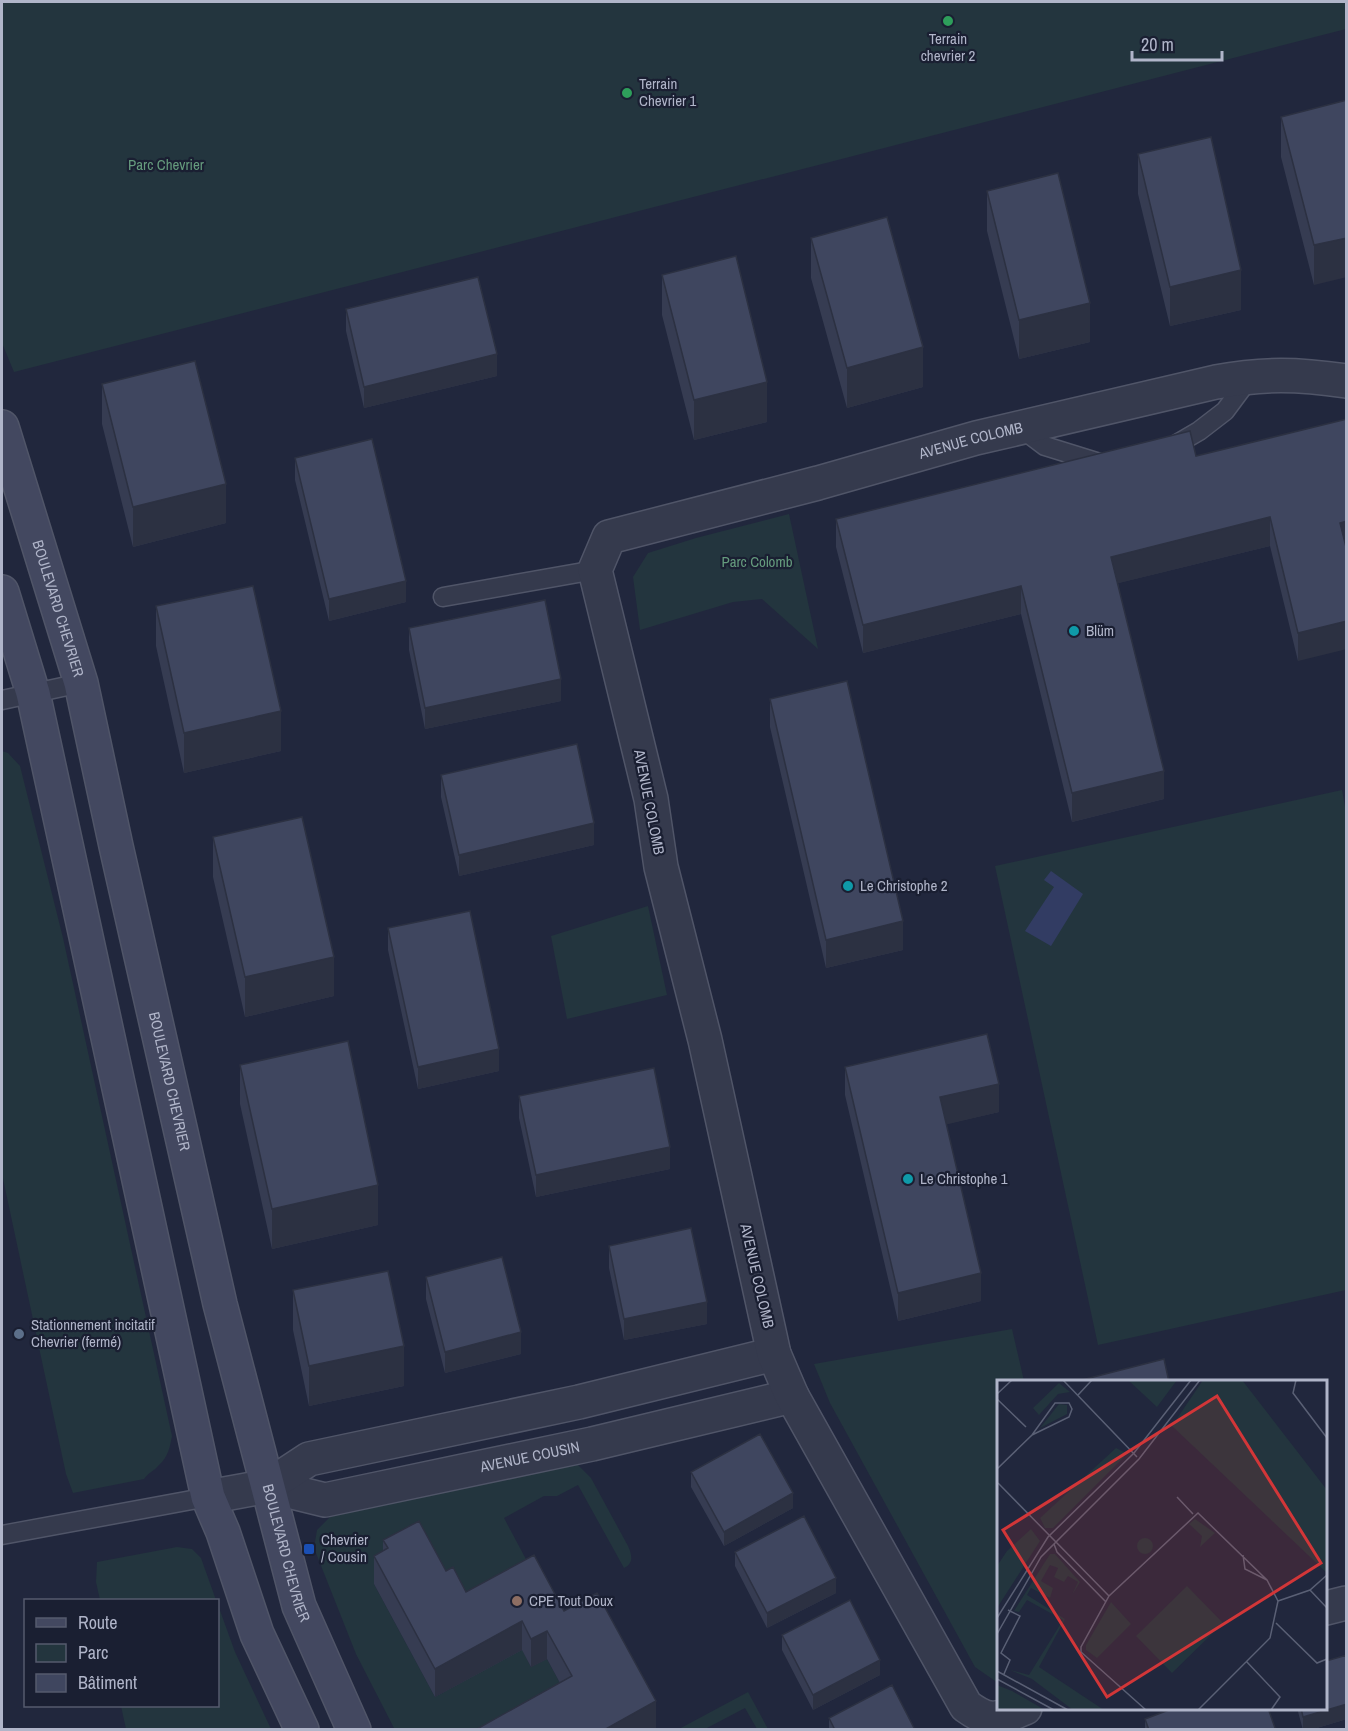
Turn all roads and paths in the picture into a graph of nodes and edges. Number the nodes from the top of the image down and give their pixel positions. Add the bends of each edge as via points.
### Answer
1 (1251, 376) junction
2 (1347, 381) edge
3 (1021, 428) junction
4 (2, 430) edge
5 (1155, 453) edge
6 (1116, 462) edge
7 (595, 570) junction
8 (2, 592) edge
9 (443, 597) dead end
10 (81, 683) junction
11 (33, 693) junction
12 (2, 700) edge
13 (774, 1354) junction
14 (792, 1395) junction
15 (268, 1486) junction
16 (208, 1497) junction
17 (2, 1535) edge
18 (1347, 1603) edge
19 (1327, 1608) edge
20 (1020, 1710) edge
21 (302, 1730) edge
22 (354, 1730) edge

1 - 2 street, AVENUE COLOMB via 1287,374
1 - 3 street, AVENUE COLOMB
1 - 5 lane via 1225,411 1165,451
3 - 6 lane via 1045,446 1063,453 1106,465
3 - 7 street, AVENUE COLOMB via 609,537
4 - 10 street, BOULEVARD CHEVRIER
7 - 9 lane
7 - 13 street, AVENUE COLOMB via 651,799 661,867 705,1040
8 - 11 street
10 - 11 lane
10 - 15 street, BOULEVARD CHEVRIER via 220,1304
11 - 12 lane
11 - 16 street
13 - 14 street, AVENUE COLOMB
13 - 15 street, AVENUE COUSIN via 579,1402 309,1459
14 - 15 street, AVENUE COUSIN via 582,1446 325,1500
14 - 20 street, AVENUE COLOMB via 966,1706 995,1720
15 - 16 street, AVENUE COUSIN
15 - 22 street, BOULEVARD CHEVRIER via 299,1606
16 - 17 lane
16 - 21 street via 257,1634
18 - 19 street

